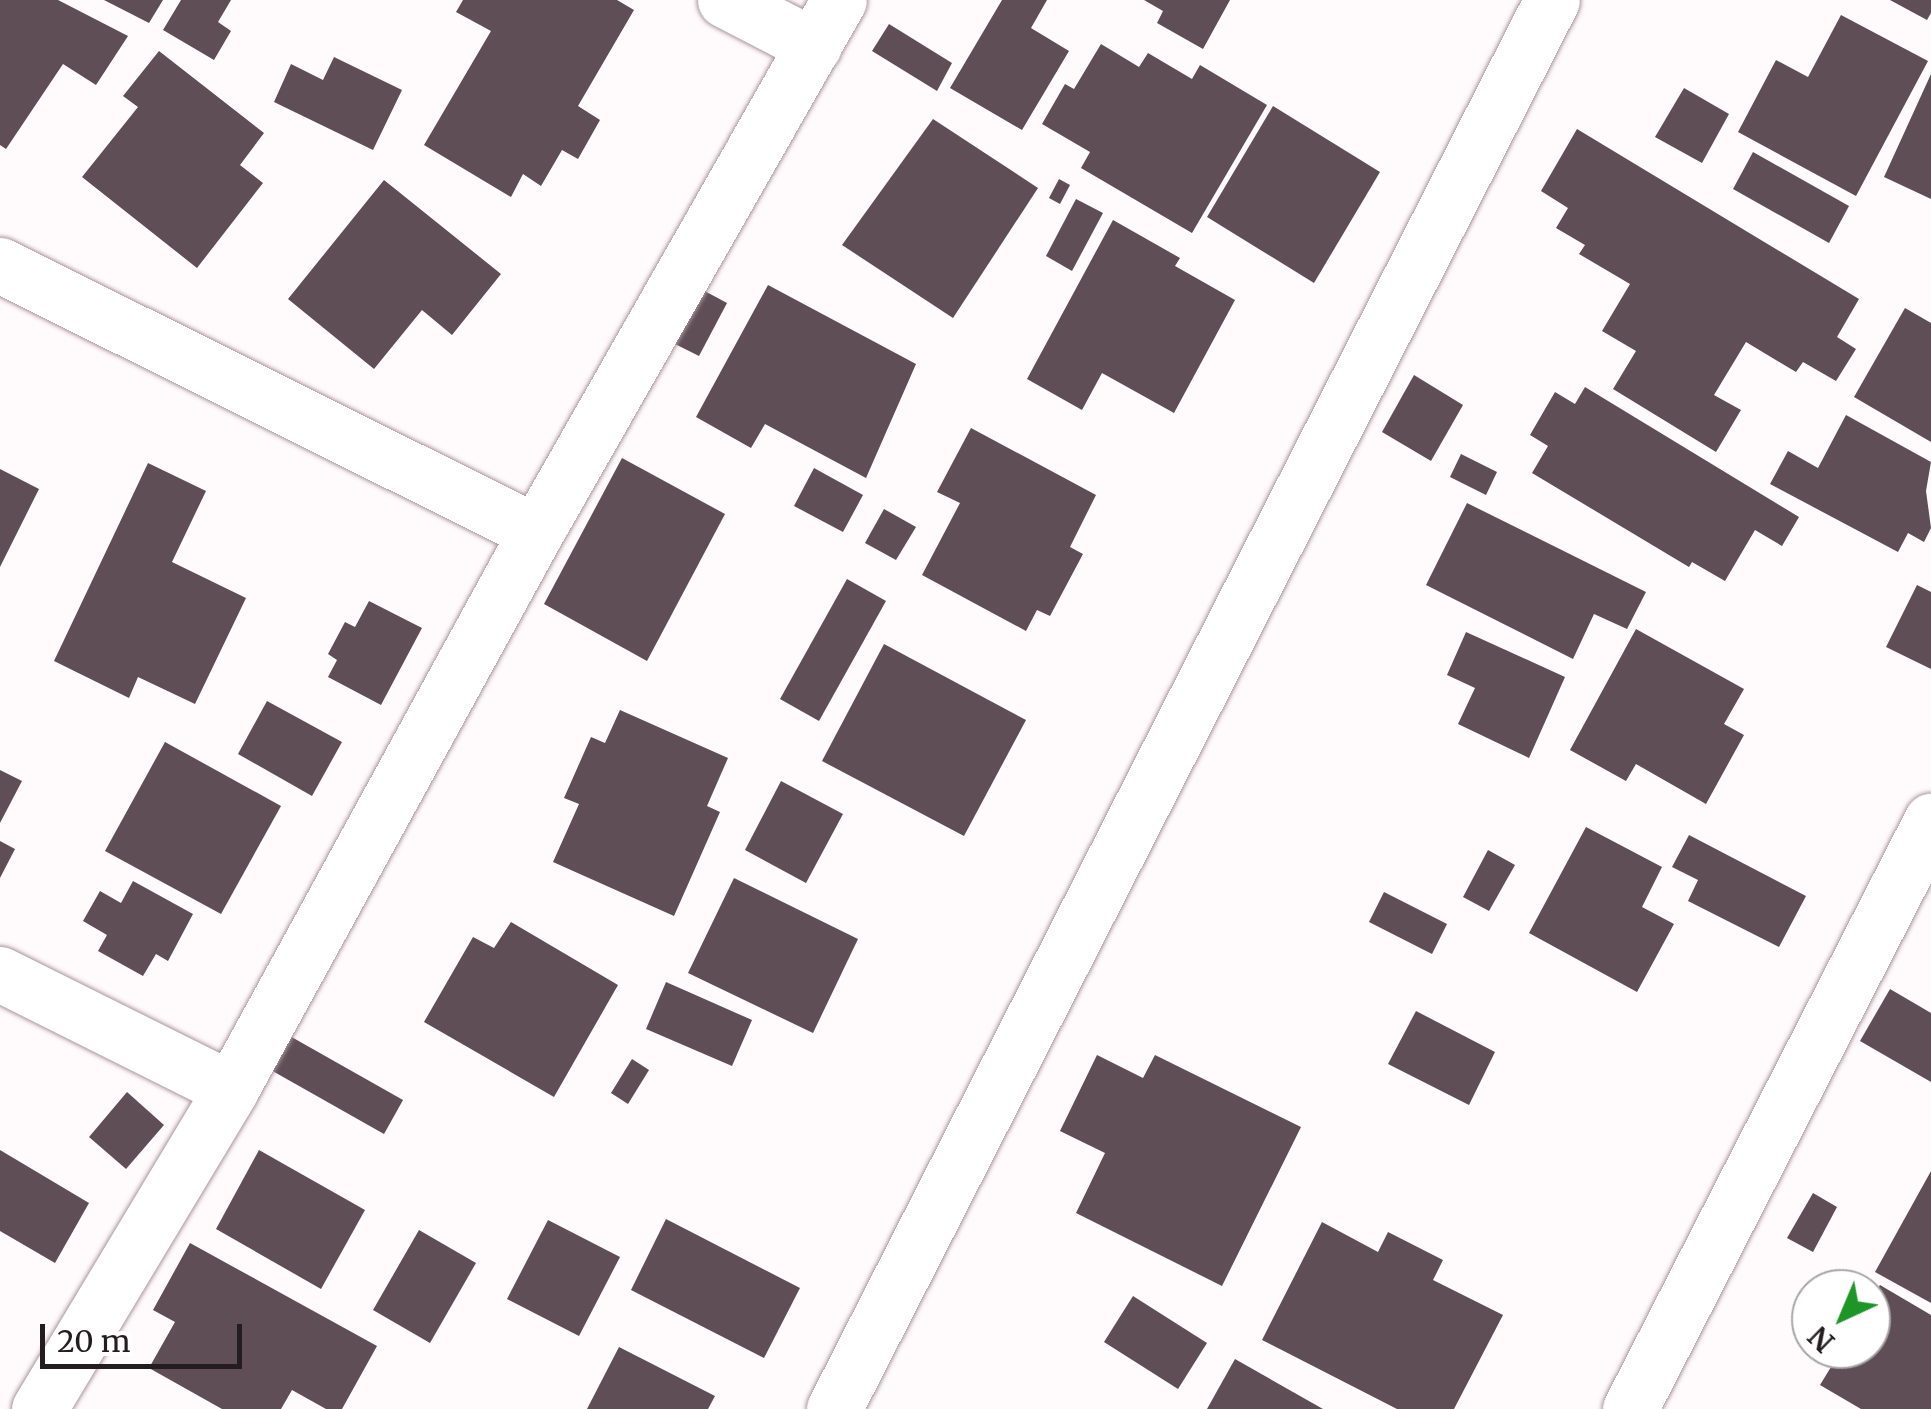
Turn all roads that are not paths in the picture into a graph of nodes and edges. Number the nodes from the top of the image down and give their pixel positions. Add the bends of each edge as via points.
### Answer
1 (726, 0) edge
2 (1552, 0) edge
3 (827, 23) edge
4 (0, 266) edge
5 (536, 532) junction
6 (1931, 821) edge
7 (0, 974) edge
8 (231, 1088) junction
9 (39, 1409) edge
10 (834, 1409) edge
11 (1630, 1409) edge

1 - 3 street
2 - 10 street
3 - 5 street
4 - 5 street
5 - 8 street
6 - 11 street
7 - 8 street
8 - 9 street

